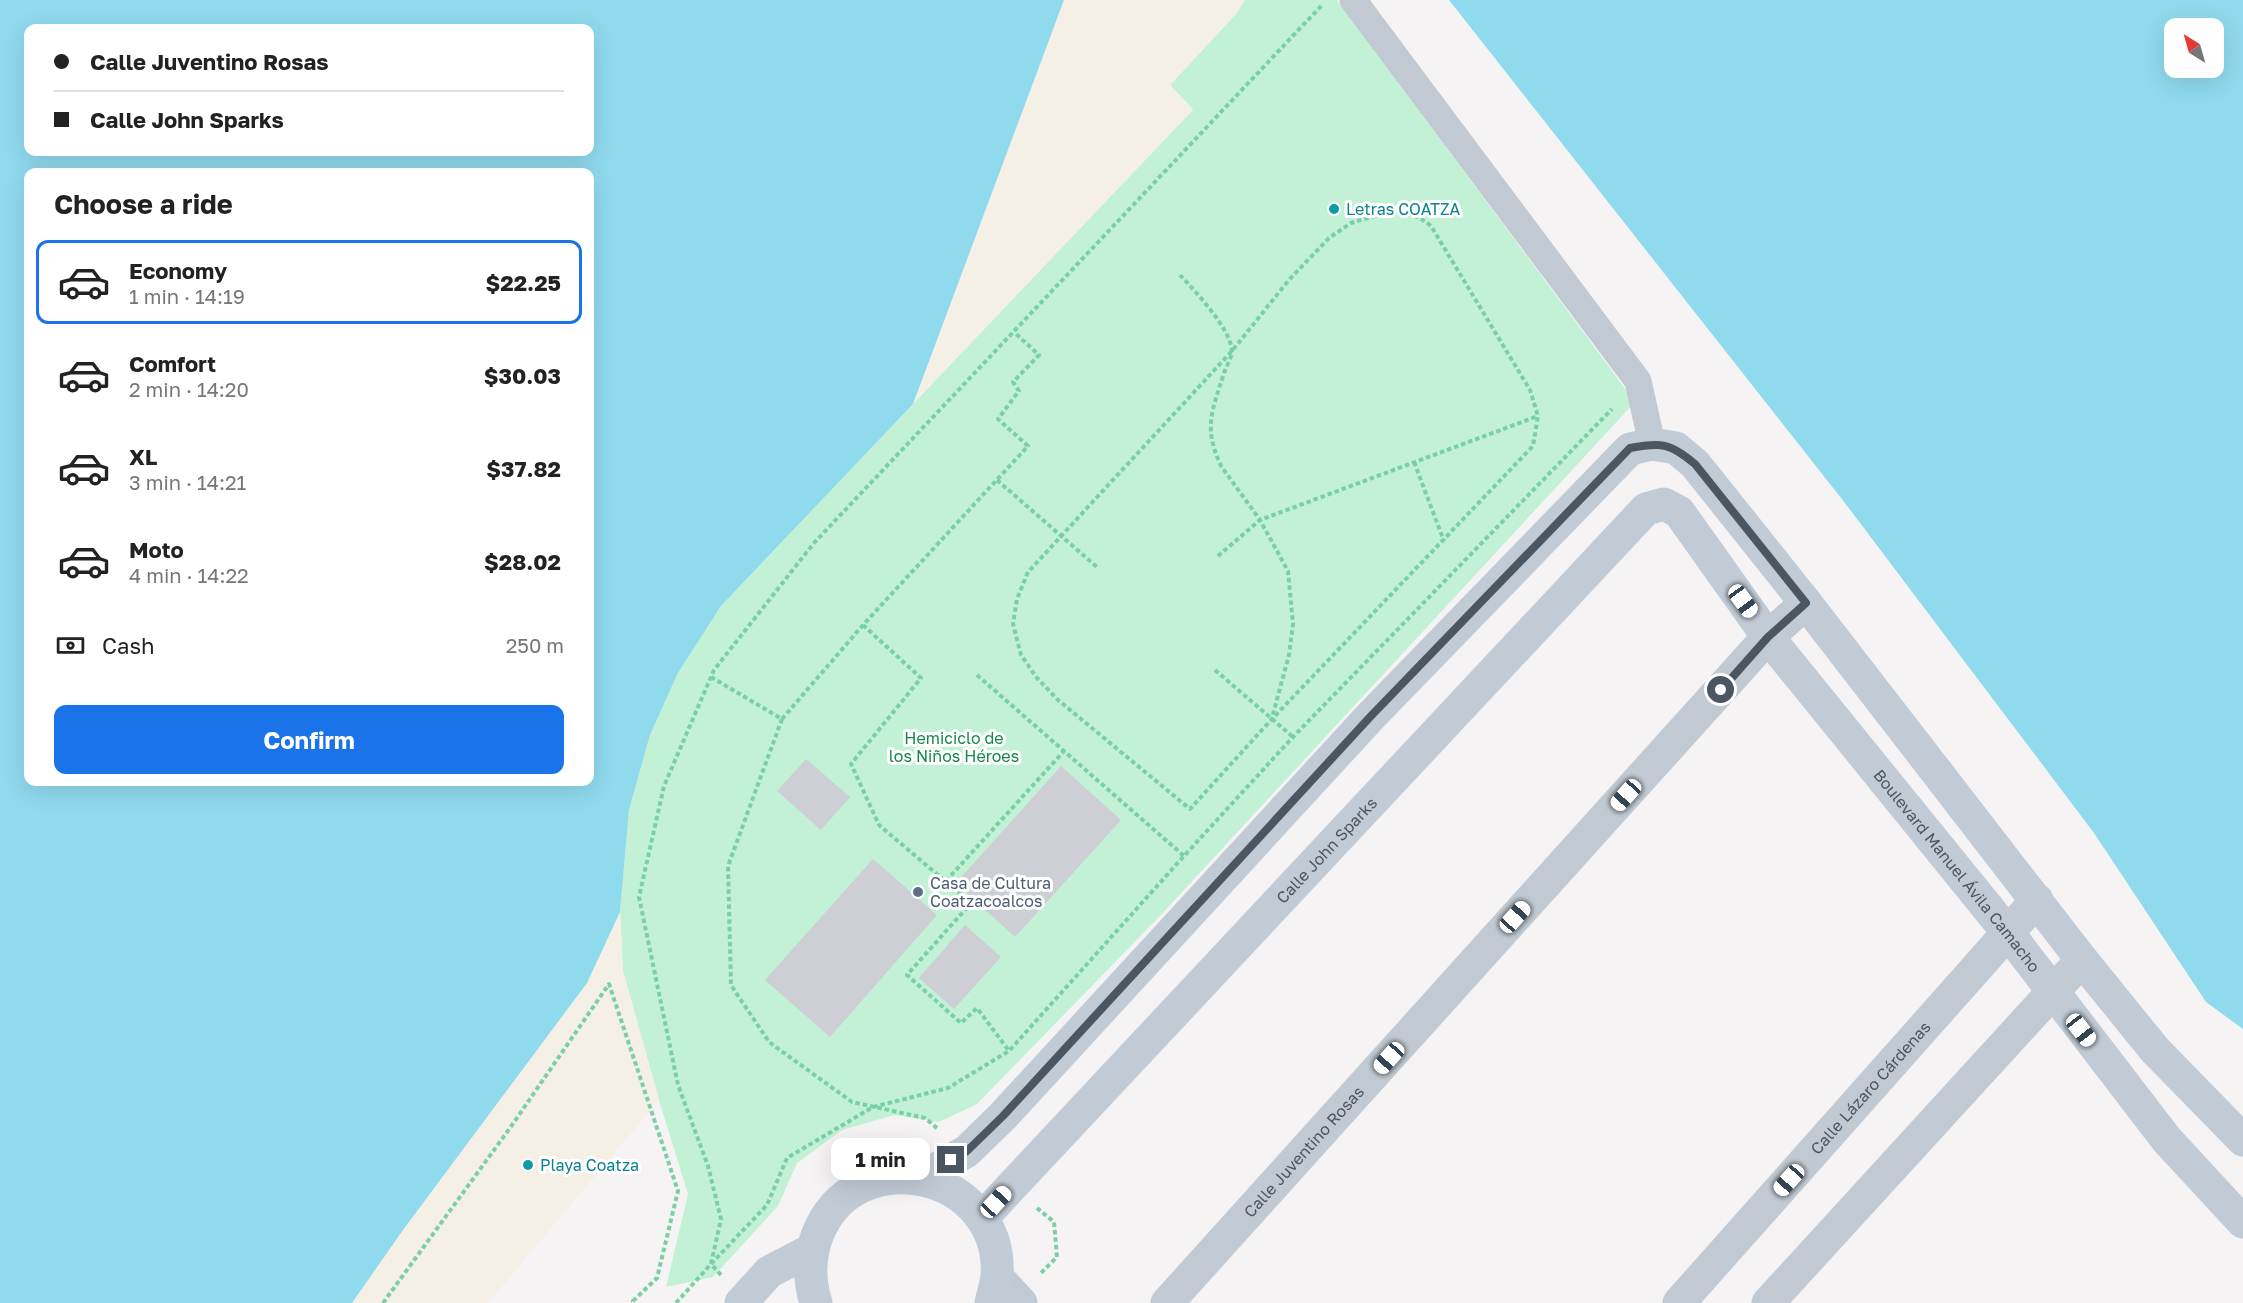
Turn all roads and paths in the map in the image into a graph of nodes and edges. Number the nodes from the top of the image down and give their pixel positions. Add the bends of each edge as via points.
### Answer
1 (1327, 0) edge
2 (1353, 0) edge
3 (1180, 275) dead end
4 (1014, 332) junction
5 (1232, 351) junction
6 (1638, 381) junction
7 (1538, 416) junction
8 (1652, 444) junction
9 (1414, 462) junction
10 (997, 480) junction
11 (1679, 512) joint
12 (1260, 520) junction
13 (1060, 536) junction
14 (1444, 541) junction
15 (1218, 556) dead end
16 (1098, 568) dead end
17 (1806, 603) junction
18 (863, 625) junction
19 (1768, 637) junction
20 (1215, 670) dead end
21 (977, 675) dead end
22 (711, 676) junction
23 (782, 719) junction
24 (1272, 719) junction
25 (1293, 737) junction
26 (1064, 751) junction
27 (1184, 856) junction
28 (946, 881) junction
29 (2037, 900) junction
30 (2009, 934) junction
31 (2082, 960) junction
32 (2053, 994) junction
33 (1010, 1051) junction
34 (873, 1107) junction
35 (2243, 1140) edge
36 (967, 1151) junction
37 (921, 1178) junction
38 (1011, 1187) junction
39 (982, 1218) junction
40 (2243, 1222) edge
41 (813, 1249) junction
42 (711, 1264) junction
43 (1006, 1295) edge
44 (383, 1303) edge
45 (635, 1303) edge
46 (676, 1303) edge
47 (741, 1303) edge
48 (816, 1303) edge
49 (1167, 1303) edge
50 (1679, 1303) edge
51 (1768, 1303) edge

1 - 4 path
2 - 6 street
3 - 5 path via 1223,328
4 - 10 path via 1039,355 1013,382 1019,391 998,419 1028,446
4 - 22 path via 814,543
5 - 7 path via 1288,281 1329,238 1378,213 1407,213 1431,226 1530,390
5 - 12 path via 1210,416 1210,433 1221,466
5 - 13 path
6 - 8 street
6 - 25 path
7 - 9 path
7 - 14 path via 1533,446
8 - 17 main road via 1677,448 1695,464
8 - 36 main road via 1630,448 1583,495 1370,717
9 - 12 path
9 - 14 path
10 - 13 path
10 - 18 path
11 - 19 main road, Boulevard Manuel Ávila Camacho
11 - 38 main road, Calle John Sparks via 1664,504 1646,509
12 - 15 path
12 - 24 path via 1288,572 1293,624
13 - 16 path
13 - 24 path via 1028,572 1017,599 1013,624 1021,655 1058,700 1190,809
14 - 24 path
17 - 19 street, Calle Juventino Rosas
17 - 29 main road
18 - 23 path
18 - 28 path via 921,678 851,764 879,825
19 - 30 main road, Boulevard Manuel Ávila Camacho
19 - 49 street, Calle Juventino Rosas
20 - 24 path
21 - 26 path
22 - 23 path
22 - 42 path via 664,786 639,897 678,1085 708,1166 721,1219
23 - 34 path via 728,866 731,985 769,1042 852,1102
24 - 25 path
25 - 27 path
26 - 27 path
26 - 28 path
27 - 33 path
28 - 33 path via 971,903 907,975 961,1023 978,1008
29 - 30 street, Calle Lázaro Cárdenas
29 - 31 main road
30 - 32 main road, Boulevard Manuel Ávila Camacho
30 - 50 street, Calle Lázaro Cárdenas
31 - 32 street
31 - 35 main road via 2155,1050
32 - 40 main road, Boulevard Manuel Ávila Camacho via 2167,1140
32 - 51 street
33 - 34 path via 948,1088
34 - 36 path via 925,1118
34 - 42 path via 787,1158 767,1205
36 - 37 main road
37 - 39 main road via 945,1186
37 - 41 main road via 874,1181 852,1192 821,1226
38 - 39 main road, Calle John Sparks
38 - 43 path via 1054,1222 1057,1257
39 - 43 main road
41 - 47 main road via 769,1272
41 - 48 main road via 810,1270
42 - 46 path
44 - 45 path via 609,984 678,1191 657,1278

